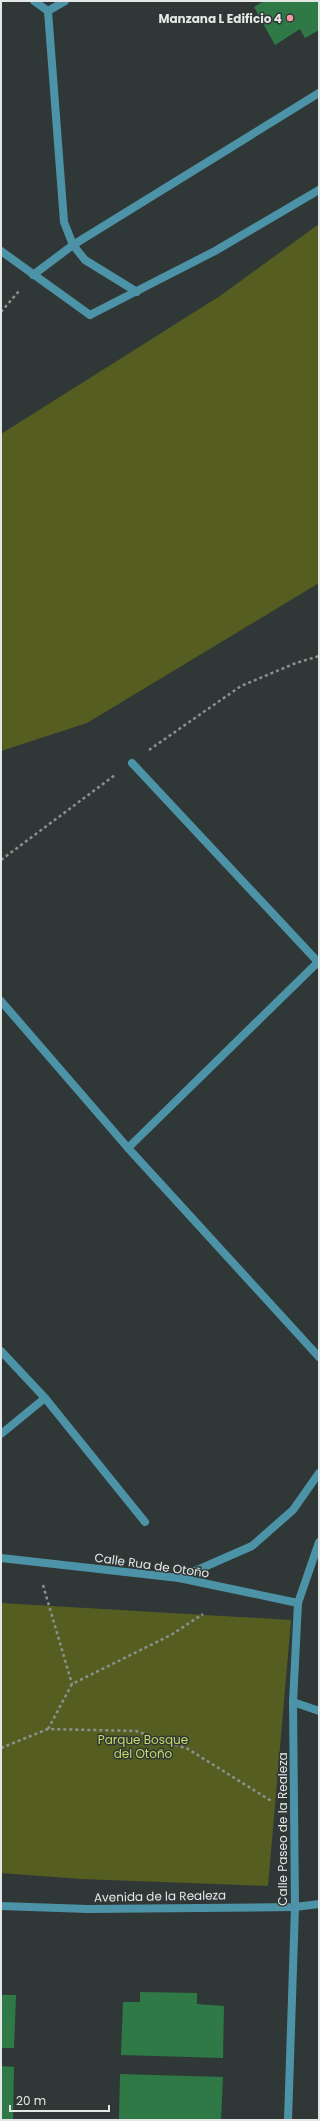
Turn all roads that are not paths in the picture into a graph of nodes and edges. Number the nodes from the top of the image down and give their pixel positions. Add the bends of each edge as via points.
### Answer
1 (34, 1) edge
2 (65, 1) edge
3 (48, 11) junction
4 (319, 93) edge
5 (319, 190) edge
6 (73, 245) junction
7 (1, 250) edge
8 (33, 275) junction
9 (137, 292) junction
10 (132, 762) road end
11 (319, 963) edge
12 (1, 1001) edge
13 (128, 1148) junction
14 (1, 1351) edge
15 (319, 1357) edge
16 (45, 1398) junction
17 (1, 1434) edge
18 (319, 1473) edge
19 (145, 1522) dead end
20 (319, 1542) edge
21 (1, 1558) edge
22 (179, 1578) junction
23 (298, 1604) junction
24 (293, 1702) junction
25 (319, 1711) edge
26 (319, 1904) edge
27 (1, 1906) edge
28 (295, 1907) junction
29 (288, 2120) edge

1 - 3 street
2 - 3 street
3 - 6 street via 61,194 64,222
4 - 6 street
5 - 9 street via 215,251
6 - 8 street
6 - 9 street via 85,260
7 - 8 street
8 - 9 street via 90,315
10 - 11 street
11 - 13 street
12 - 13 street
13 - 15 street
14 - 16 street
16 - 17 street
16 - 19 street
18 - 22 street via 293,1510 252,1546
20 - 23 street, Calle Paseo de la Realeza
21 - 22 street, Calle Rua de Otoño
22 - 23 street, Calle Rua de Otoño
23 - 24 street, Calle Paseo de la Realeza
24 - 25 street
24 - 28 street, Calle Paseo de la Realeza
26 - 28 street, Avenida de la Realeza
27 - 28 street, Avenida de la Realeza via 88,1909
28 - 29 street, Calle Paseo de la Realeza

